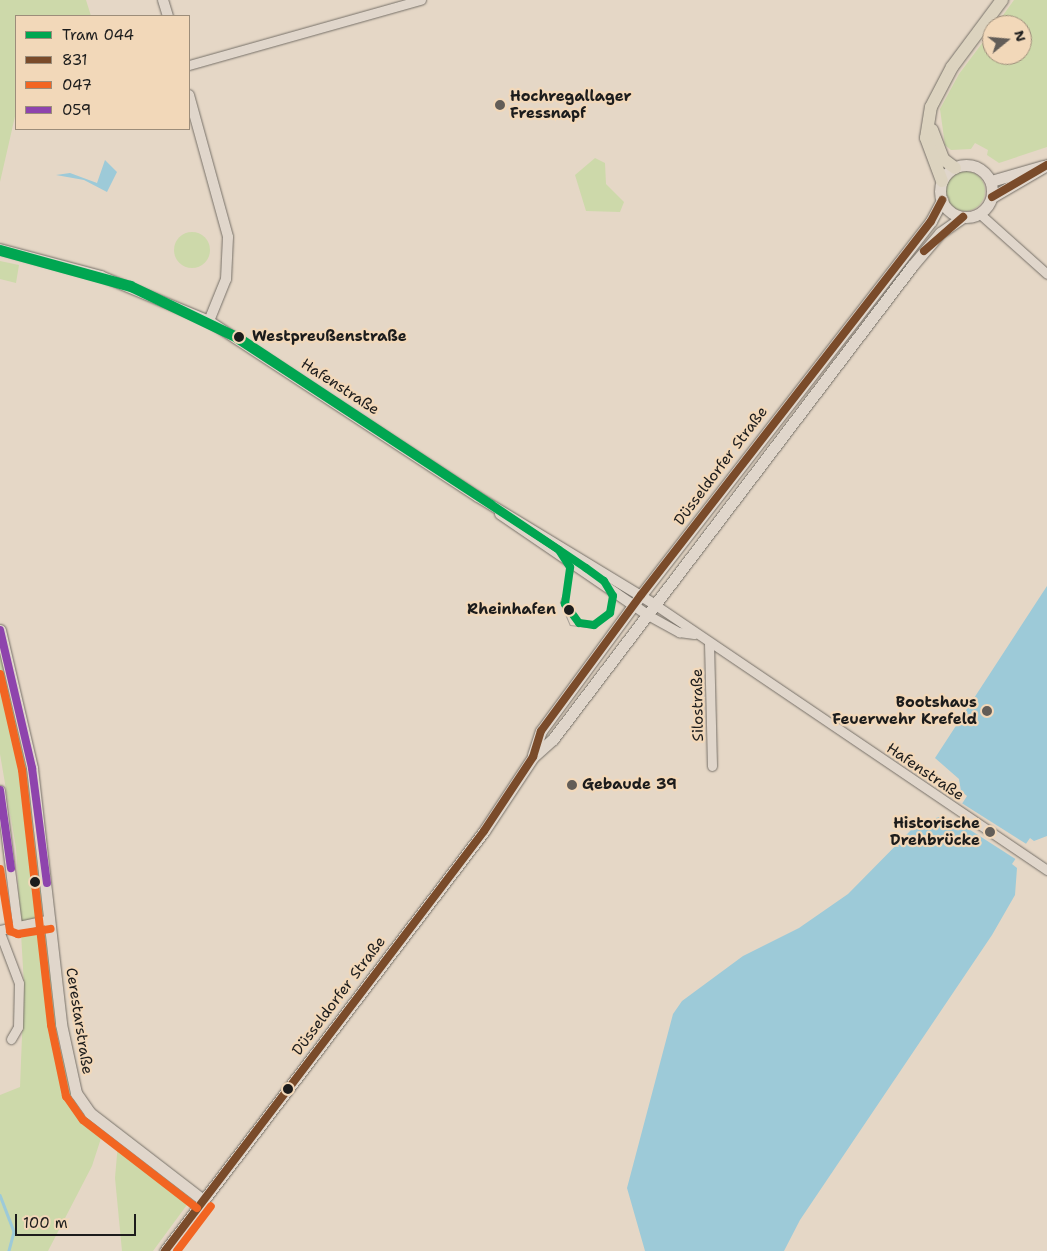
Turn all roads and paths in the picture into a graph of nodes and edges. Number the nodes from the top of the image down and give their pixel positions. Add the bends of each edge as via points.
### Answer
1 (163, 0) edge
2 (421, 0) edge
3 (1002, 0) edge
4 (168, 15) edge
5 (190, 65) edge
6 (190, 99) edge
7 (929, 123) junction
8 (1047, 165) edge
9 (955, 168) junction
10 (942, 181) junction
11 (991, 181) junction
12 (992, 197) junction
13 (942, 200) junction
14 (980, 214) junction
15 (963, 217) junction
16 (0, 250) edge
17 (1047, 274) edge
18 (209, 321) junction
19 (478, 496) junction
20 (641, 596) junction
21 (654, 604) junction
22 (633, 606) junction
23 (646, 614) junction
24 (0, 630) edge
25 (694, 634) junction
26 (709, 644) junction
27 (533, 757) junction
28 (712, 766) dead end
29 (0, 790) edge
30 (1044, 867) edge
31 (50, 919) junction
32 (17, 924) junction
33 (0, 932) edge
34 (11, 1039) dead end
35 (203, 1200) junction
36 (165, 1251) edge

1 - 4 street
2 - 5 street
3 - 7 main road via 941,85
6 - 18 street via 228,238 226,279
7 - 9 main road via 943,159
7 - 10 main road via 926,138
8 - 11 main road
8 - 12 main road
9 - 10 main road
9 - 11 main road via 974,166
10 - 13 main road
11 - 12 main road
12 - 14 main road
13 - 15 main road via 950,212
13 - 20 main road, Düsseldorfer Straße via 931,221
14 - 15 main road
14 - 17 street
15 - 21 main road, Düsseldorfer Straße via 940,233 912,266
16 - 18 street, Hafenstraße via 109,278
18 - 19 street, Hafenstraße
19 - 20 street, Hafenstraße
19 - 22 street, Hafenstraße via 537,542
20 - 21 street, Hafenstraße
20 - 22 main road, Düsseldorfer Straße
21 - 23 main road, Düsseldorfer Straße
21 - 25 street, Hafenstraße
22 - 23 street, Hafenstraße
22 - 27 main road, Düsseldorfer Straße via 541,732
23 - 25 street, Hafenstraße via 679,632
23 - 27 main road, Düsseldorfer Straße via 553,739
24 - 31 main road, Cerestarstraße via 32,768
25 - 26 street, Hafenstraße
26 - 28 street, Silostraße
26 - 30 street, Hafenstraße
27 - 35 main road, Düsseldorfer Straße via 484,830
29 - 32 street
31 - 32 street
31 - 35 main road, Cerestarstraße via 66,1054 81,1102
32 - 33 street
33 - 34 street via 19,983 18,1027
35 - 36 main road, Düsseldorfer Straße

